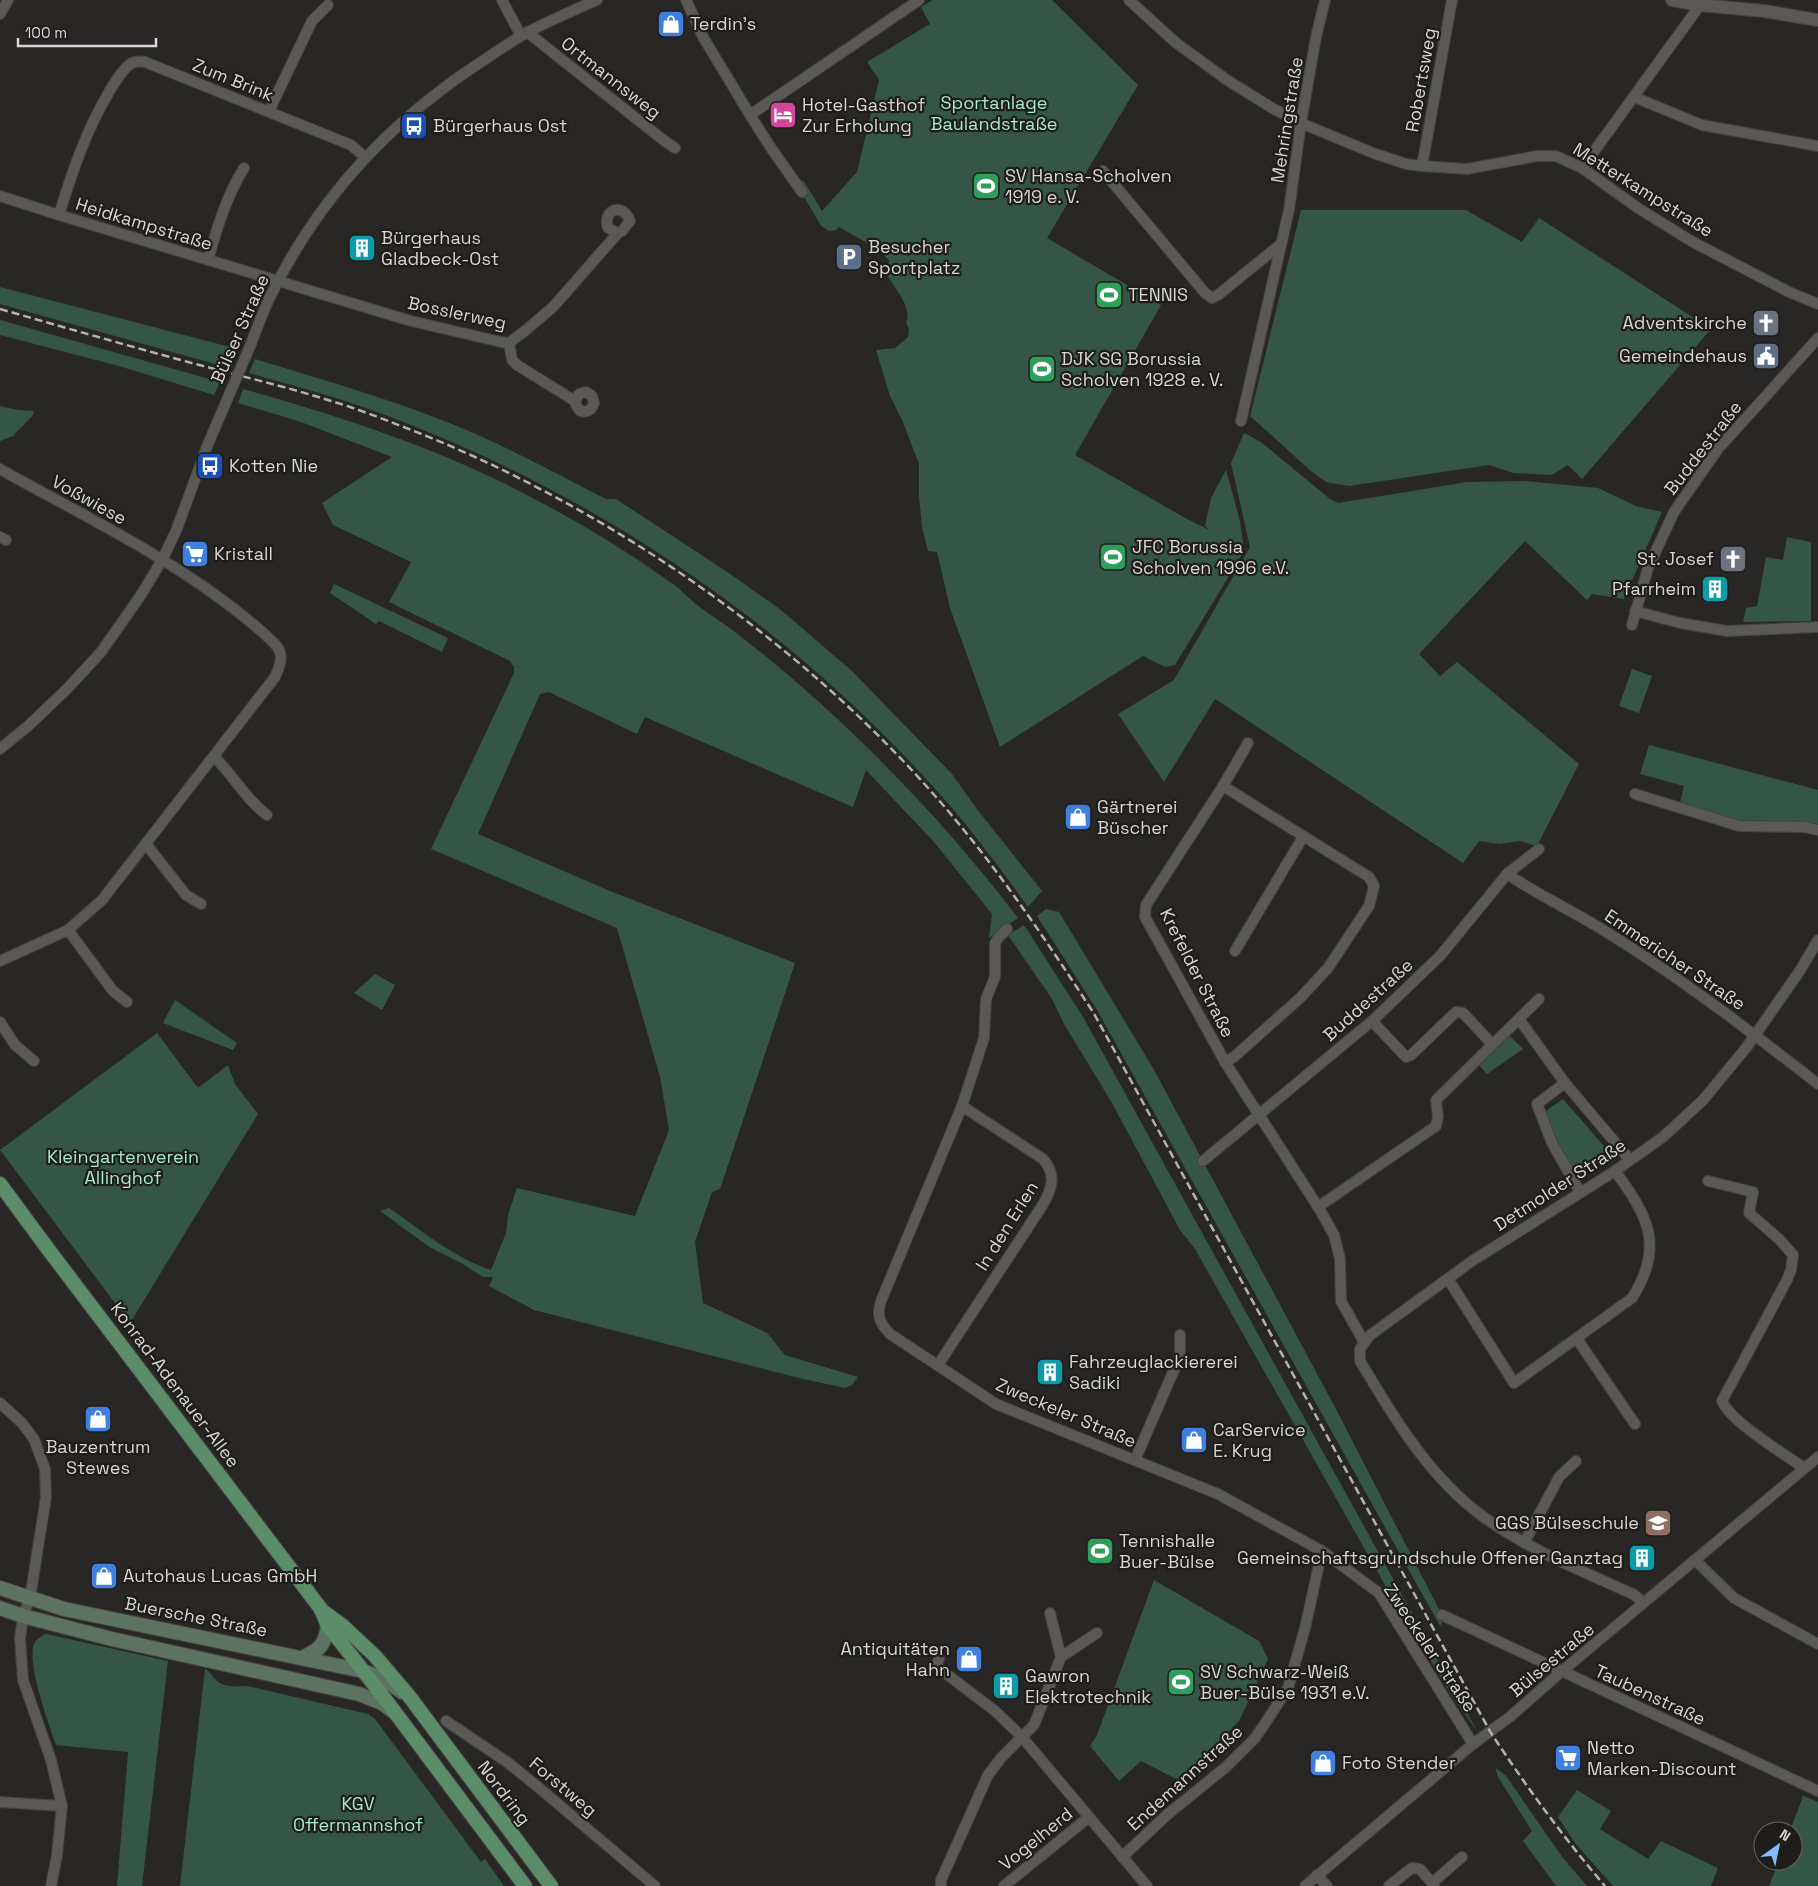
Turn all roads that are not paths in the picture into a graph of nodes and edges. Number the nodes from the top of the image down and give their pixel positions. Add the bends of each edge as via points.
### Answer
1 (8, 0) edge
2 (502, 0) edge
3 (597, 0) edge
4 (686, 0) edge
5 (919, 0) edge
6 (1128, 0) edge
7 (1325, 0) edge
8 (1452, 0) edge
9 (1672, 0) edge
10 (1702, 3) edge
11 (328, 5) dead end
12 (0, 14) edge
13 (1818, 20) edge
14 (524, 34) junction
15 (1634, 97) junction
16 (268, 111) junction
17 (750, 115) junction
18 (1301, 123) junction
19 (1818, 146) edge
20 (675, 148) dead end
21 (365, 157) junction
22 (1422, 166) junction
23 (244, 168) dead end
24 (1582, 168) junction
25 (1103, 171) dead end
26 (802, 192) dead end
27 (0, 196) edge
28 (59, 215) junction
29 (618, 233) dead end
30 (1281, 244) junction
31 (208, 260) junction
32 (279, 281) junction
33 (1818, 304) edge
34 (1818, 338) edge
35 (509, 342) junction
36 (575, 401) dead end
37 (1241, 421) dead end
38 (0, 469) edge
39 (162, 560) junction
40 (1635, 611) junction
41 (1632, 624) dead end
42 (1818, 627) edge
43 (1248, 742) dead end
44 (0, 749) edge
45 (214, 756) junction
46 (1223, 786) junction
47 (1635, 794) dead end
48 (267, 815) dead end
49 (1818, 830) edge
50 (1303, 836) junction
51 (146, 844) junction
52 (1539, 849) dead end
53 (1507, 874) junction
54 (201, 904) dead end
55 (1007, 929) dead end
56 (68, 930) junction
57 (1818, 940) edge
58 (1235, 951) dead end
59 (0, 961) edge
60 (1539, 999) dead end
61 (126, 1002) dead end
62 (1519, 1019) junction
63 (1372, 1020) junction
64 (0, 1022) edge
65 (1754, 1035) junction
66 (1492, 1044) junction
67 (34, 1061) dead end
68 (1225, 1062) junction
69 (1565, 1083) junction
70 (1818, 1084) edge
71 (962, 1106) junction
72 (1259, 1116) junction
73 (1630, 1160) junction
74 (1203, 1161) dead end
75 (1615, 1171) junction
76 (1708, 1181) dead end
77 (0, 1184) edge
78 (1580, 1192) junction
79 (1318, 1206) junction
80 (1448, 1279) junction
81 (1180, 1335) dead end
82 (1577, 1339) junction
83 (1364, 1342) junction
84 (938, 1365) junction
85 (0, 1403) edge
86 (1635, 1424) dead end
87 (1818, 1457) edge
88 (1135, 1460) junction
89 (1576, 1461) dead end
90 (1804, 1468) junction
91 (1524, 1543) junction
92 (1322, 1551) junction
93 (1695, 1560) junction
94 (0, 1588) edge
95 (30, 1598) junction
96 (1643, 1602) junction
97 (0, 1608) edge
98 (321, 1609) junction
99 (1050, 1613) dead end
100 (1442, 1615) dead end
101 (23, 1616) junction
102 (328, 1626) junction
103 (1097, 1633) dead end
104 (1818, 1644) edge
105 (375, 1656) junction
106 (302, 1658) junction
107 (1061, 1658) junction
108 (939, 1660) dead end
109 (363, 1671) junction
110 (1561, 1672) junction
111 (382, 1685) junction
112 (359, 1694) junction
113 (409, 1696) junction
114 (396, 1713) junction
115 (446, 1721) dead end
116 (428, 1722) joint
117 (1022, 1737) junction
118 (1473, 1744) junction
119 (1818, 1791) edge
120 (0, 1802) edge
121 (62, 1806) junction
122 (1089, 1817) junction
123 (1122, 1857) junction
124 (1462, 1857) dead end
125 (1317, 1875) junction
126 (1433, 1885) edge
127 (50, 1886) edge
128 (526, 1886) edge
129 (550, 1886) edge
130 (655, 1886) edge
131 (941, 1886) edge
132 (1004, 1886) edge
133 (1147, 1886) edge
134 (1305, 1886) edge
135 (1326, 1886) edge
136 (1389, 1886) edge

1 - 12 street
2 - 14 street
3 - 14 street, Bülser Straße
4 - 17 street
5 - 17 street
6 - 18 street, Metterkampstraße via 1175,42 1227,80
7 - 18 street, Mehringstraße
8 - 22 street, Robertsweg
9 - 10 street
10 - 13 street
10 - 15 street
11 - 16 street via 312,21
14 - 20 street, Ortmannsweg
14 - 21 street, Bülser Straße via 439,91
15 - 19 street via 1702,125
15 - 24 street
16 - 21 street, Zum Brink via 351,145
16 - 28 street, Zum Brink via 145,62 135,62 118,77 92,123
17 - 26 street
18 - 22 street, Metterkampstraße via 1373,153
18 - 30 street, Mehringstraße via 1294,182
21 - 32 street, Bülser Straße via 315,220
22 - 24 street, Metterkampstraße via 1467,169 1537,156 1556,156
23 - 31 street via 232,187
24 - 33 street, Metterkampstraße via 1691,241
25 - 30 street via 1212,298
27 - 28 street, Heidkampstraße
28 - 31 street, Heidkampstraße
29 - 35 street, Bosslerweg via 553,307
30 - 37 street, Mehringstraße
31 - 32 street, Heidkampstraße
32 - 35 street, Bosslerweg via 411,321 487,340
32 - 39 street, Bülser Straße, bridge
34 - 40 street, Buddestraße via 1718,449 1674,512 1648,568
35 - 36 street via 512,360 517,365
38 - 39 street, Voßwiese
39 - 44 street, Bülser Straße via 101,652 67,689
39 - 45 street, Voßwiese via 214,593 279,649 281,665 275,677
40 - 41 street, Buddestraße
40 - 42 street via 1727,631
43 - 46 street, Krefelder Straße
45 - 48 street via 254,805
45 - 51 street, Voßwiese
46 - 50 street
46 - 68 street, Krefelder Straße via 1146,905 1145,917
47 - 49 street via 1739,826 1804,826
50 - 58 street
50 - 68 street via 1372,879 1374,892 1369,906 1322,974 1300,998
51 - 54 street via 186,895
51 - 56 street, Voßwiese via 102,900
52 - 53 street, Buddestraße
53 - 63 street, Buddestraße via 1440,956
53 - 65 street, Emmericher Straße via 1608,933
55 - 71 street, Zweckeler Straße via 995,944 995,977 986,999 984,1038
56 - 59 street, Voßwiese
56 - 61 street via 113,991
57 - 65 street, Detmolder Straße
60 - 62 street
62 - 66 street
62 - 69 street
63 - 66 street via 1406,1057 1456,1012 1463,1013
63 - 72 street, Buddestraße
64 - 67 street via 16,1045
65 - 70 street, Emmericher Straße
65 - 73 street, Detmolder Straße via 1703,1100 1663,1137
66 - 79 street via 1436,1100 1436,1126
68 - 72 street, Krefelder Straße
69 - 73 street
69 - 78 street via 1537,1104 1552,1143
71 - 84 street, Zweckeler Straße via 878,1310 878,1318 890,1334
71 - 84 street, In den Erlen via 1043,1159 1053,1178 1042,1206
72 - 74 street, Buddestraße
72 - 79 street, Krefelder Straße
73 - 75 street, Detmolder Straße
75 - 78 street, Detmolder Straße
75 - 82 street via 1644,1215 1650,1235 1650,1255 1641,1284 1632,1298
76 - 90 street via 1753,1192 1749,1213 1793,1254 1787,1280 1722,1401 1742,1423
77 - 98 main road, Konrad-Adenauer-Allee
78 - 80 street, Detmolder Straße
79 - 83 street, Krefelder Straße via 1334,1235 1340,1259 1341,1301
80 - 82 street via 1514,1383
80 - 83 street, Detmolder Straße
81 - 88 street via 1180,1356
82 - 86 street
83 - 91 street via 1360,1361 1404,1430 1435,1471 1472,1508
84 - 88 street, Zweckeler Straße via 996,1404
85 - 95 street via 34,1439 45,1469 46,1497
87 - 90 street, Bülsestraße
88 - 92 street, Zweckeler Straße via 1218,1494
89 - 91 street via 1559,1477
90 - 93 street, Bülsestraße
91 - 96 street via 1633,1594
92 - 118 street, Zweckeler Straße via 1379,1593
92 - 123 street, Endemannstraße via 1288,1688 1264,1725 1226,1767
93 - 96 street, Bülsestraße
93 - 104 street via 1734,1598
94 - 95 main road, Buersche Straße
95 - 101 street
95 - 106 main road, Buersche Straße via 64,1609
96 - 110 street, Bülsestraße
97 - 101 main road
98 - 102 main road, Konrad-Adenauer-Allee
98 - 105 main road, Konrad-Adenauer-Allee
99 - 107 street
100 - 110 street, Taubenstraße
101 - 112 main road
101 - 121 street via 20,1638 23,1680 51,1760
102 - 106 main road via 320,1650
102 - 109 main road, Konrad-Adenauer-Allee
103 - 107 street
105 - 111 main road
105 - 113 main road, Konrad-Adenauer-Allee
106 - 109 main road, Buersche Straße
107 - 117 street via 1034,1726
108 - 117 street via 936,1666 996,1711
109 - 111 main road, Konrad-Adenauer-Allee
110 - 118 street, Bülsestraße via 1498,1727
110 - 119 street, Taubenstraße
111 - 112 main road
111 - 113 main road
111 - 114 main road, Konrad-Adenauer-Allee
112 - 114 main road via 382,1703
113 - 116 main road, Konrad-Adenauer-Allee
114 - 128 main road, Konrad-Adenauer-Allee
115 - 130 street, Forstweg via 507,1762
116 - 129 main road, Nordring
117 - 122 street
117 - 131 street via 988,1775
118 - 125 street, Bülsestraße
120 - 121 street
121 - 127 street
122 - 123 street
122 - 132 street, Vogelherd
123 - 133 street
124 - 126 street
125 - 134 street, Bülsestraße
125 - 135 street
126 - 136 street via 1420,1869 1412,1868

